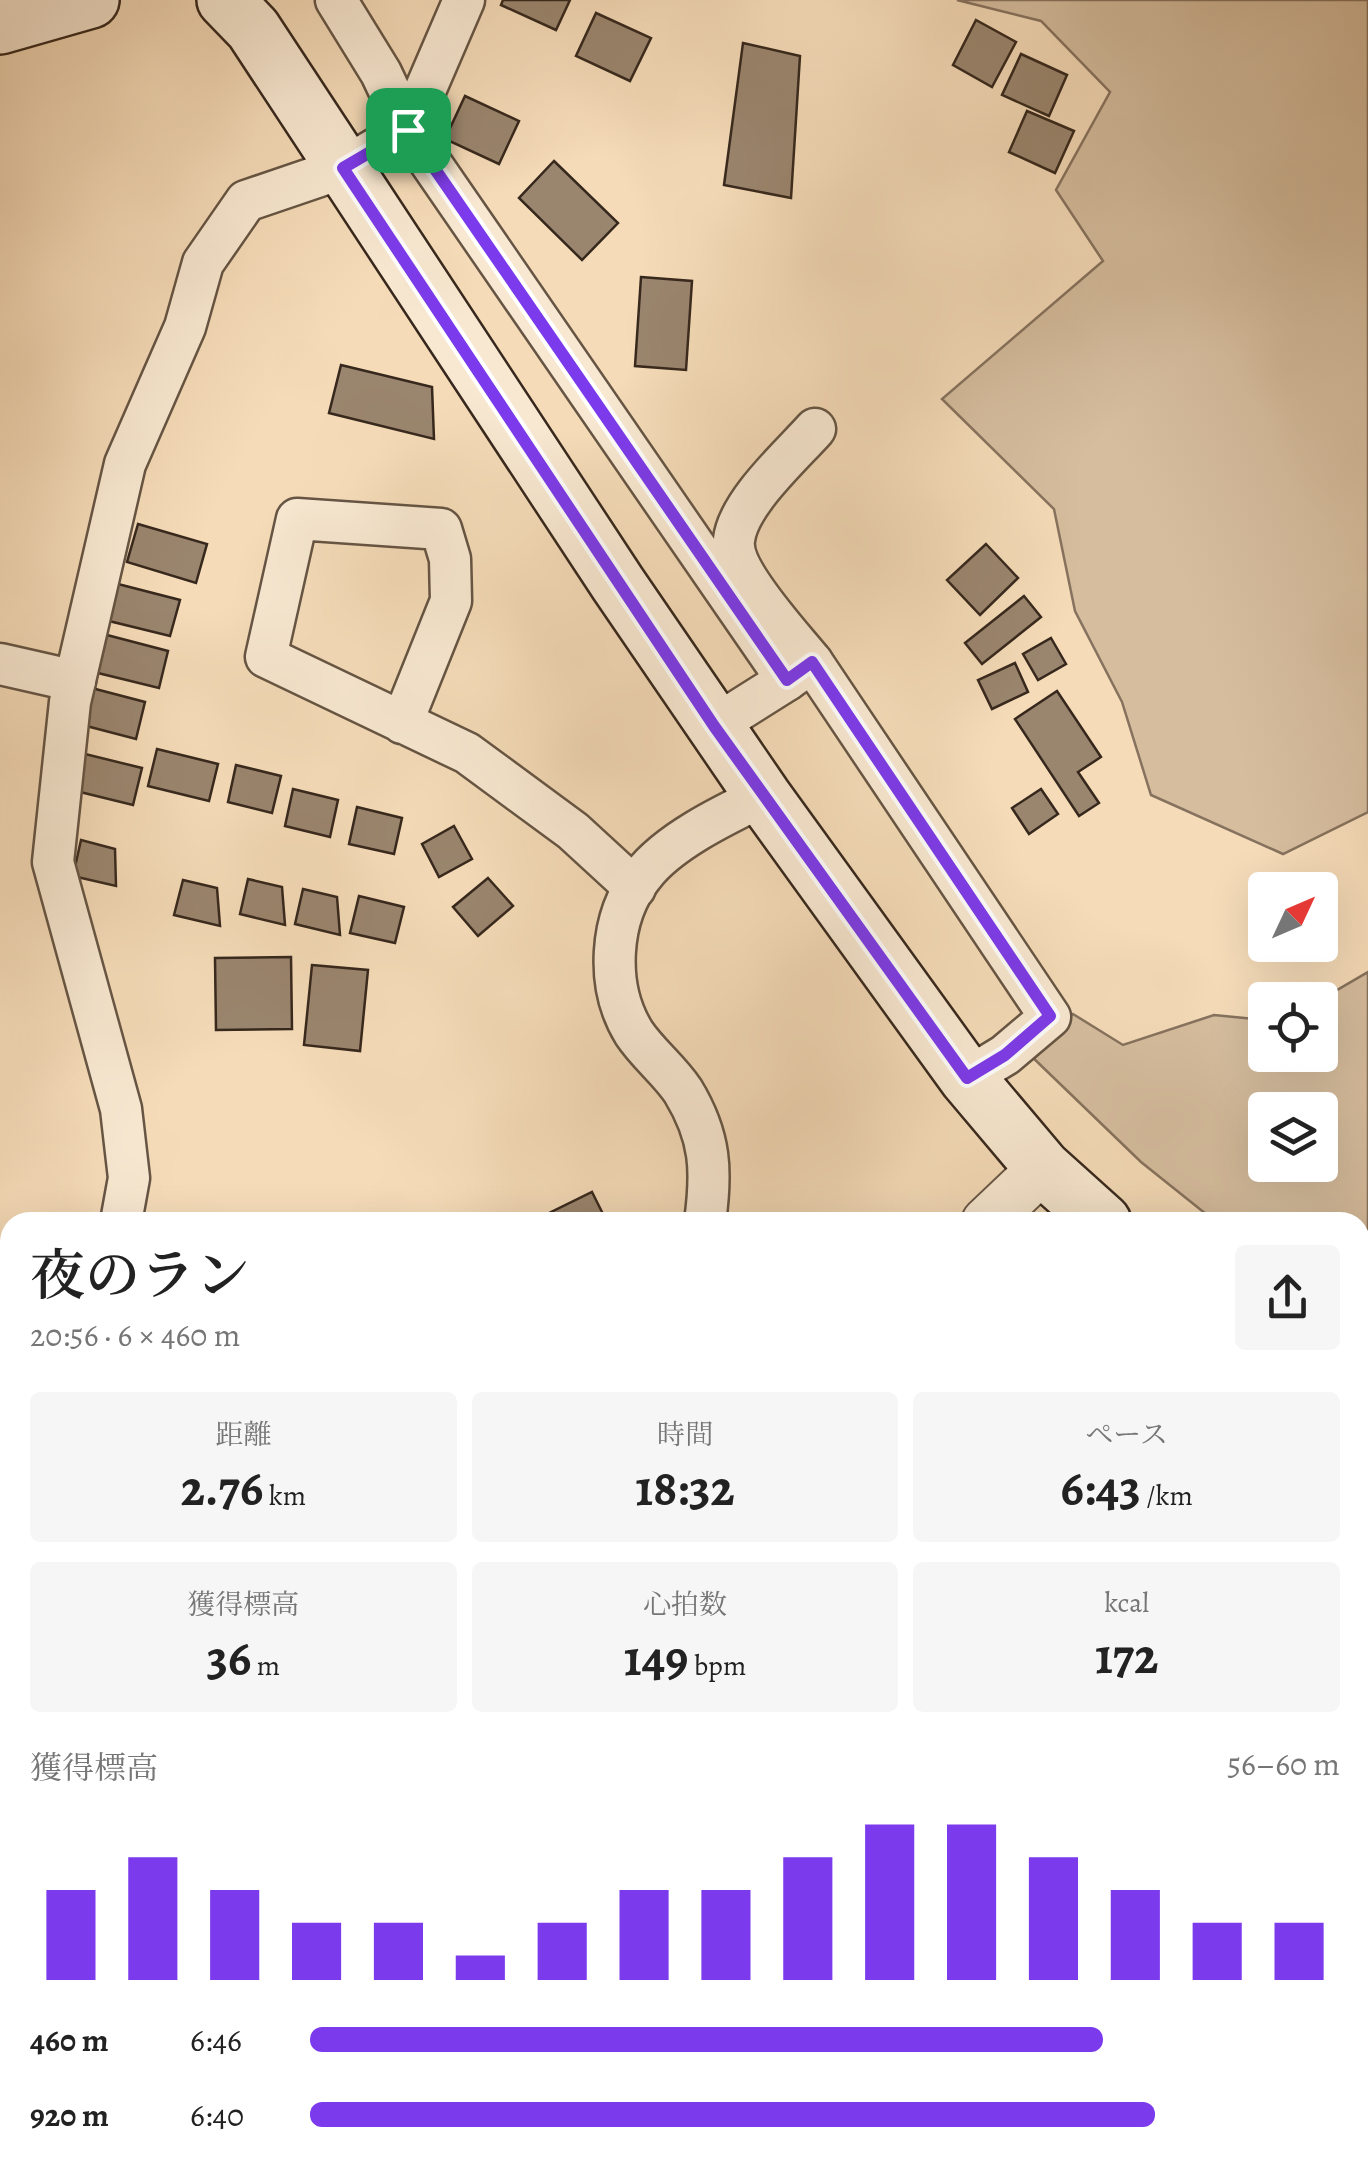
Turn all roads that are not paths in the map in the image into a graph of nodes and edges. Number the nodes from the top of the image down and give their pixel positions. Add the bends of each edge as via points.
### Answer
1 (92, 0) edge
2 (224, 0) edge
3 (336, 0) edge
4 (464, 0) edge
5 (0, 26) edge
6 (408, 130) junction
7 (343, 168) junction
8 (815, 428) dead end
9 (0, 664) edge
10 (800, 671) junction
11 (75, 680) junction
12 (402, 723) junction
13 (714, 726) junction
14 (763, 796) junction
15 (635, 888) junction
16 (967, 1078) junction
17 (1043, 1168) junction
18 (124, 1212) edge
19 (706, 1212) edge
20 (997, 1212) edge
21 (1093, 1212) edge

1 - 5 main road
2 - 7 main road via 252,29
3 - 6 street
4 - 6 street
6 - 7 street
6 - 10 street
7 - 11 street via 246,201 203,263 185,327 125,464
7 - 13 main road
8 - 10 street via 749,505 733,541 740,568
9 - 11 street
10 - 13 street
10 - 16 street via 1050,1016
11 - 18 street via 52,862 120,1109 129,1178
12 - 12 street via 266,657 297,519 441,529 450,560 450,601
12 - 15 street via 467,753 573,831
13 - 14 main road
14 - 15 street via 683,841
14 - 16 main road
15 - 19 street via 614,967 634,1032 683,1091 707,1146
16 - 17 main road
17 - 20 street
17 - 21 main road

